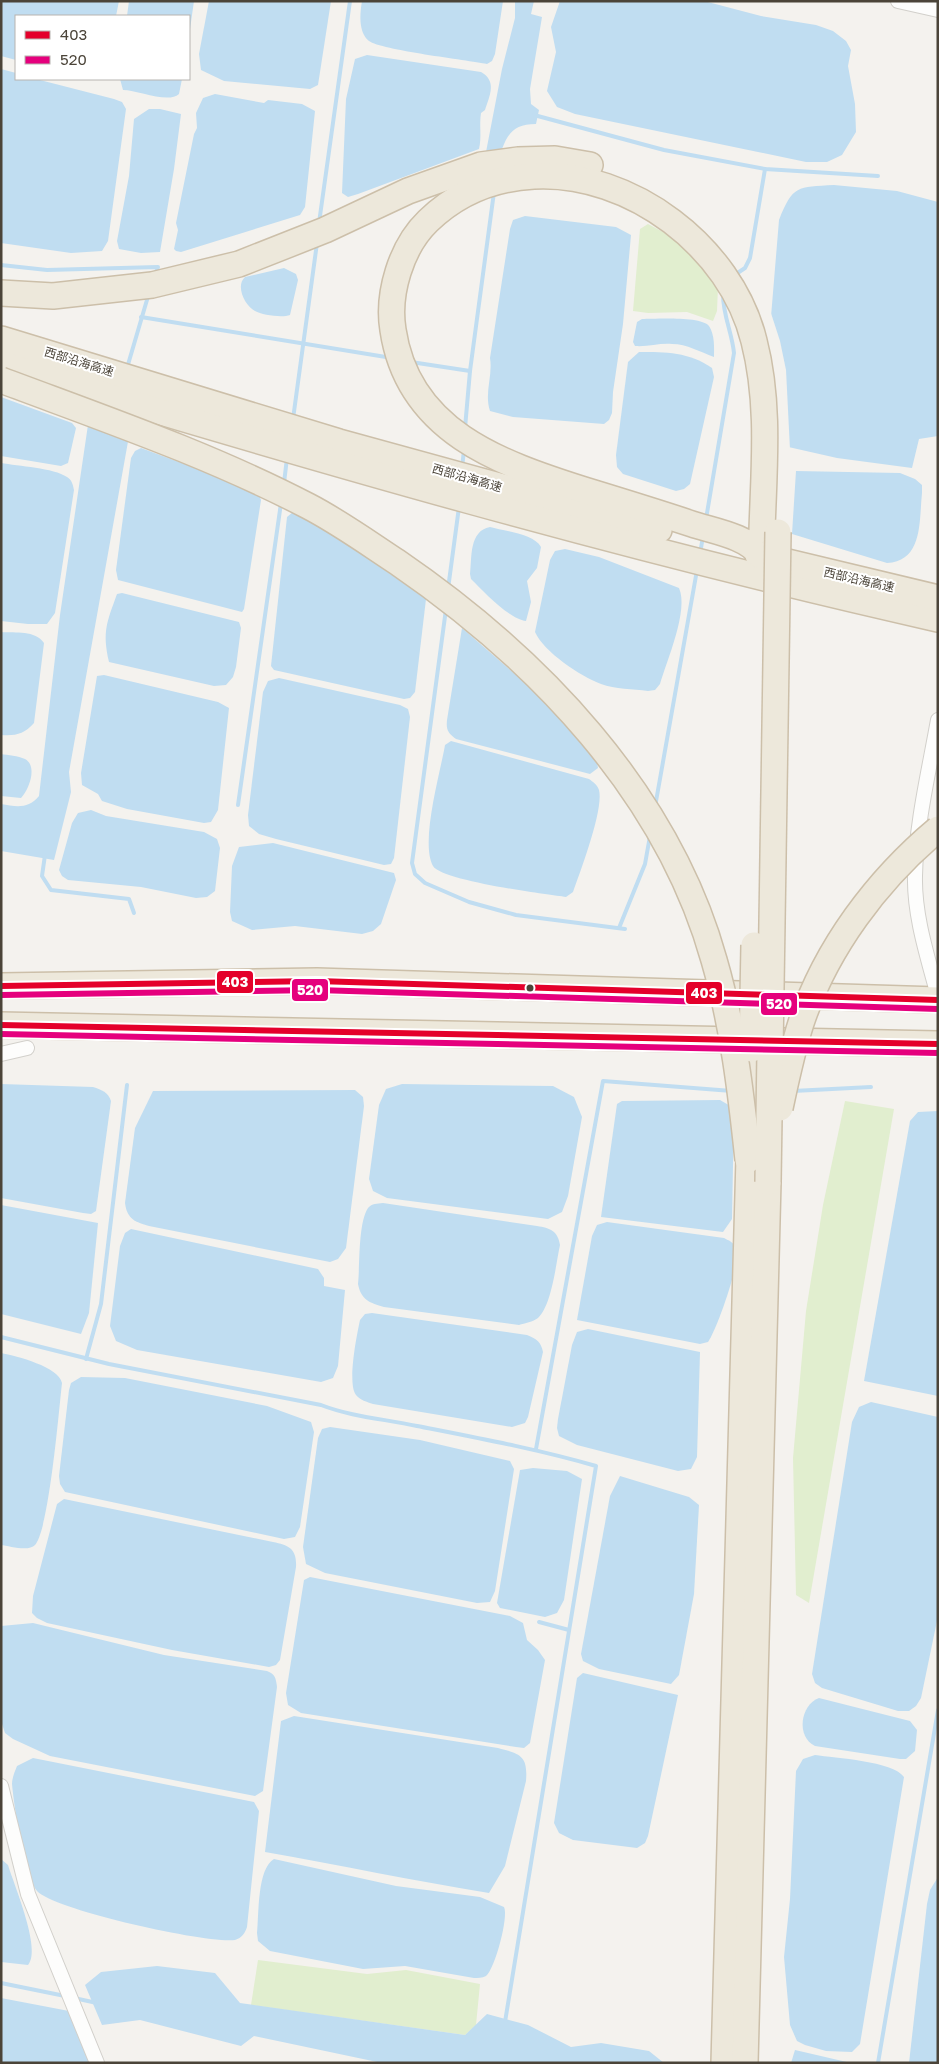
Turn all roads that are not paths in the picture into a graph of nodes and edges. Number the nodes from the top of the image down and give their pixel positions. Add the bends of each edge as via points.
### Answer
1 (898, 1) edge
2 (938, 10) edge
3 (1, 293) edge
4 (1, 339) edge
5 (1, 364) edge
6 (1, 380) edge
7 (760, 555) junction
8 (938, 598) edge
9 (938, 619) edge
10 (938, 720) edge
11 (938, 829) edge
12 (1, 986) edge
13 (938, 996) edge
14 (938, 1000) edge
15 (1, 1025) edge
16 (938, 1044) edge
17 (27, 1048) dead end
18 (1, 1054) edge
19 (748, 1160) junction
20 (768, 1182) junction
21 (753, 1352) junction
22 (1, 1786) edge
23 (97, 2063) edge
24 (724, 2063) edge
25 (745, 2063) edge

1 - 2 street
3 - 20 highway, bridge via 53,296 152,285 239,264 325,230 408,191 481,165 518,160 555,159 592,165 626,176 686,212 710,234 748,285 770,341 781,419
4 - 7 highway, 西部沿海高速 via 339,442 574,508
5 - 9 highway, 西部沿海高速 via 231,434 521,516 814,591
6 - 19 highway, bridge via 172,444 309,507 436,589 552,692 605,750 649,815 686,885 714,958 728,1020 742,1100
7 - 8 highway, 西部沿海高速
7 - 19 highway, bridge via 754,547 721,533 523,470 488,455 439,419 405,376 396,352 391,318 394,283 407,252 426,223 457,197 495,182 534,176 574,178 595,183 653,208 702,250 732,289 754,338 765,422
10 - 13 street via 922,806 915,876 925,946
11 - 20 highway, bridge via 910,852 871,896 839,942 816,987 788,1069
12 - 14 highway via 317,981
15 - 16 highway
17 - 18 street
19 - 21 highway
20 - 21 highway
21 - 24 highway
21 - 25 highway
22 - 23 street via 28,1894

